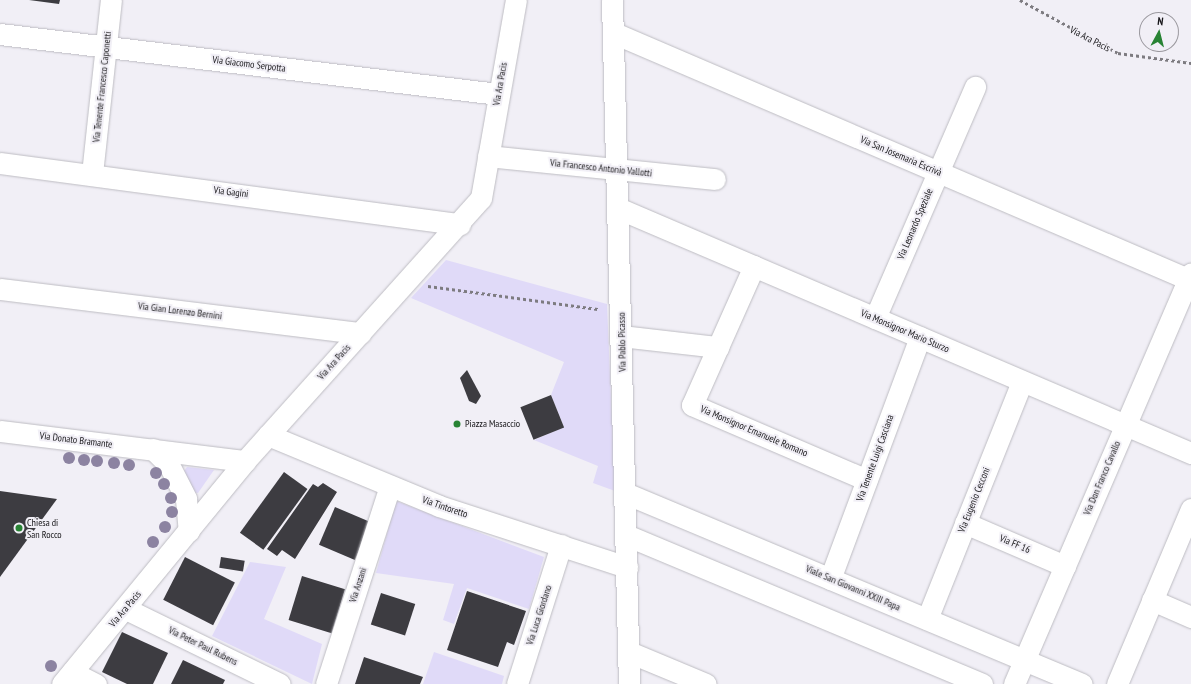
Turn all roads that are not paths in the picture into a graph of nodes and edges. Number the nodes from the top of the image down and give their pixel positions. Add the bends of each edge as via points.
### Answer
1 (111, 0) edge
2 (516, 0) edge
3 (612, 0) edge
4 (614, 33) junction
5 (0, 34) edge
6 (106, 46) junction
7 (975, 87) dead end
8 (498, 94) junction
9 (488, 156) junction
10 (0, 163) edge
11 (619, 169) junction
12 (938, 172) junction
13 (92, 174) junction
14 (715, 179) dead end
15 (620, 209) junction
16 (460, 224) junction
17 (754, 266) junction
18 (1190, 276) edge
19 (0, 289) edge
20 (875, 318) junction
21 (360, 333) junction
22 (621, 336) junction
23 (920, 337) junction
24 (718, 347) junction
25 (1022, 380) junction
26 (1125, 424) junction
27 (0, 431) edge
28 (268, 435) junction
29 (153, 450) junction
30 (1191, 453) edge
31 (245, 461) junction
32 (867, 480) junction
33 (390, 486) junction
34 (625, 493) junction
35 (1191, 509) edge
36 (965, 523) junction
37 (189, 531) junction
38 (626, 535) junction
39 (561, 545) junction
40 (1065, 566) junction
41 (627, 567) junction
42 (830, 579) junction
43 (1152, 600) junction
44 (126, 609) junction
45 (1191, 617) edge
46 (927, 619) junction
47 (629, 652) junction
48 (1024, 660) junction
49 (67, 678) edge
50 (96, 684) edge
51 (280, 684) edge
52 (326, 684) edge
53 (517, 684) edge
54 (629, 684) edge
55 (706, 684) edge
56 (982, 684) edge
57 (1014, 684) edge
58 (1082, 684) edge
59 (1117, 684) edge

1 - 6 street, Via Tenente Francesco Caponetti
2 - 8 street, Via Ara Pacis
3 - 4 street, Via Pablo Picasso
4 - 11 street, Via Pablo Picasso
4 - 12 street, Via San Josemaria Escrivà
5 - 6 street, Via Giacomo Serpotta
6 - 8 street, Via Giacomo Serpotta
6 - 13 street, Via Tenente Francesco Caponetti
7 - 12 street, Via Leonardo Speziale
8 - 9 street, Via Ara Pacis
9 - 11 street, Via Francesco Antonio Vallotti
9 - 16 street, Via Ara Pacis via 481,198
10 - 13 street, Via Gagini
11 - 14 street, Via Francesco Antonio Vallotti
11 - 15 street, Via Pablo Picasso
12 - 18 street, Via San Josemaria Escrivà
12 - 20 street, Via Leonardo Speziale
13 - 16 street, Via Gagini via 453,220
15 - 17 street, Via Monsignor Mario Sturzo
15 - 22 street, Via Pablo Picasso
16 - 21 street, Via Ara Pacis
17 - 20 street, Via Monsignor Mario Sturzo
17 - 24 street, Via Monsignor Emanuele Romano
18 - 26 street, Via Don Franco Cavallo
19 - 21 street, Via Gian Lorenzo Bernini
20 - 23 street, Via Monsignor Mario Sturzo
21 - 28 street, Via Ara Pacis
22 - 24 street
22 - 34 street, Via Pablo Picasso
23 - 25 street, Via Monsignor Mario Sturzo
23 - 32 street, Via Tenente Luigi Casciana
24 - 32 street, Via Monsignor Emanuele Romano via 692,405
25 - 26 street, Via Monsignor Mario Sturzo
25 - 36 street, Via Eugenio Cecconi
26 - 30 street, Via Monsignor Mario Sturzo
26 - 40 street, Via Don Franco Cavallo
27 - 29 street, Via Donato Bramante
28 - 31 street, Via Ara Pacis
28 - 33 street, Via Tintoretto
29 - 31 street, Via Donato Bramante
29 - 37 street via 169,465 186,499
31 - 37 street, Via Ara Pacis
32 - 42 street, Via Tenente Luigi Casciana
33 - 39 street, Via Tintoretto
33 - 52 street, Via Anzani
34 - 38 street, Via Pablo Picasso
34 - 42 street, Viale San Giovanni XXIII Papa
35 - 43 street
36 - 40 street, Via FF 16
36 - 46 street, Via Eugenio Cecconi
37 - 44 street, Via Ara Pacis
38 - 41 street, Via Pablo Picasso
38 - 56 street
39 - 41 street, Via Tintoretto
39 - 53 street, Via Luca Giordano
40 - 48 street, Via Don Franco Cavallo
41 - 47 street, Via Pablo Picasso
42 - 46 street, Viale San Giovanni XXIII Papa
43 - 45 street
43 - 59 street
44 - 49 street, Via Ara Pacis
44 - 51 street, Via Peter Paul Rubens
46 - 48 street, Viale San Giovanni XXIII Papa
47 - 54 street, Via Pablo Picasso
47 - 55 street
48 - 57 street, Via Don Franco Cavallo
48 - 58 street, Viale San Giovanni XXIII Papa
49 - 50 street

